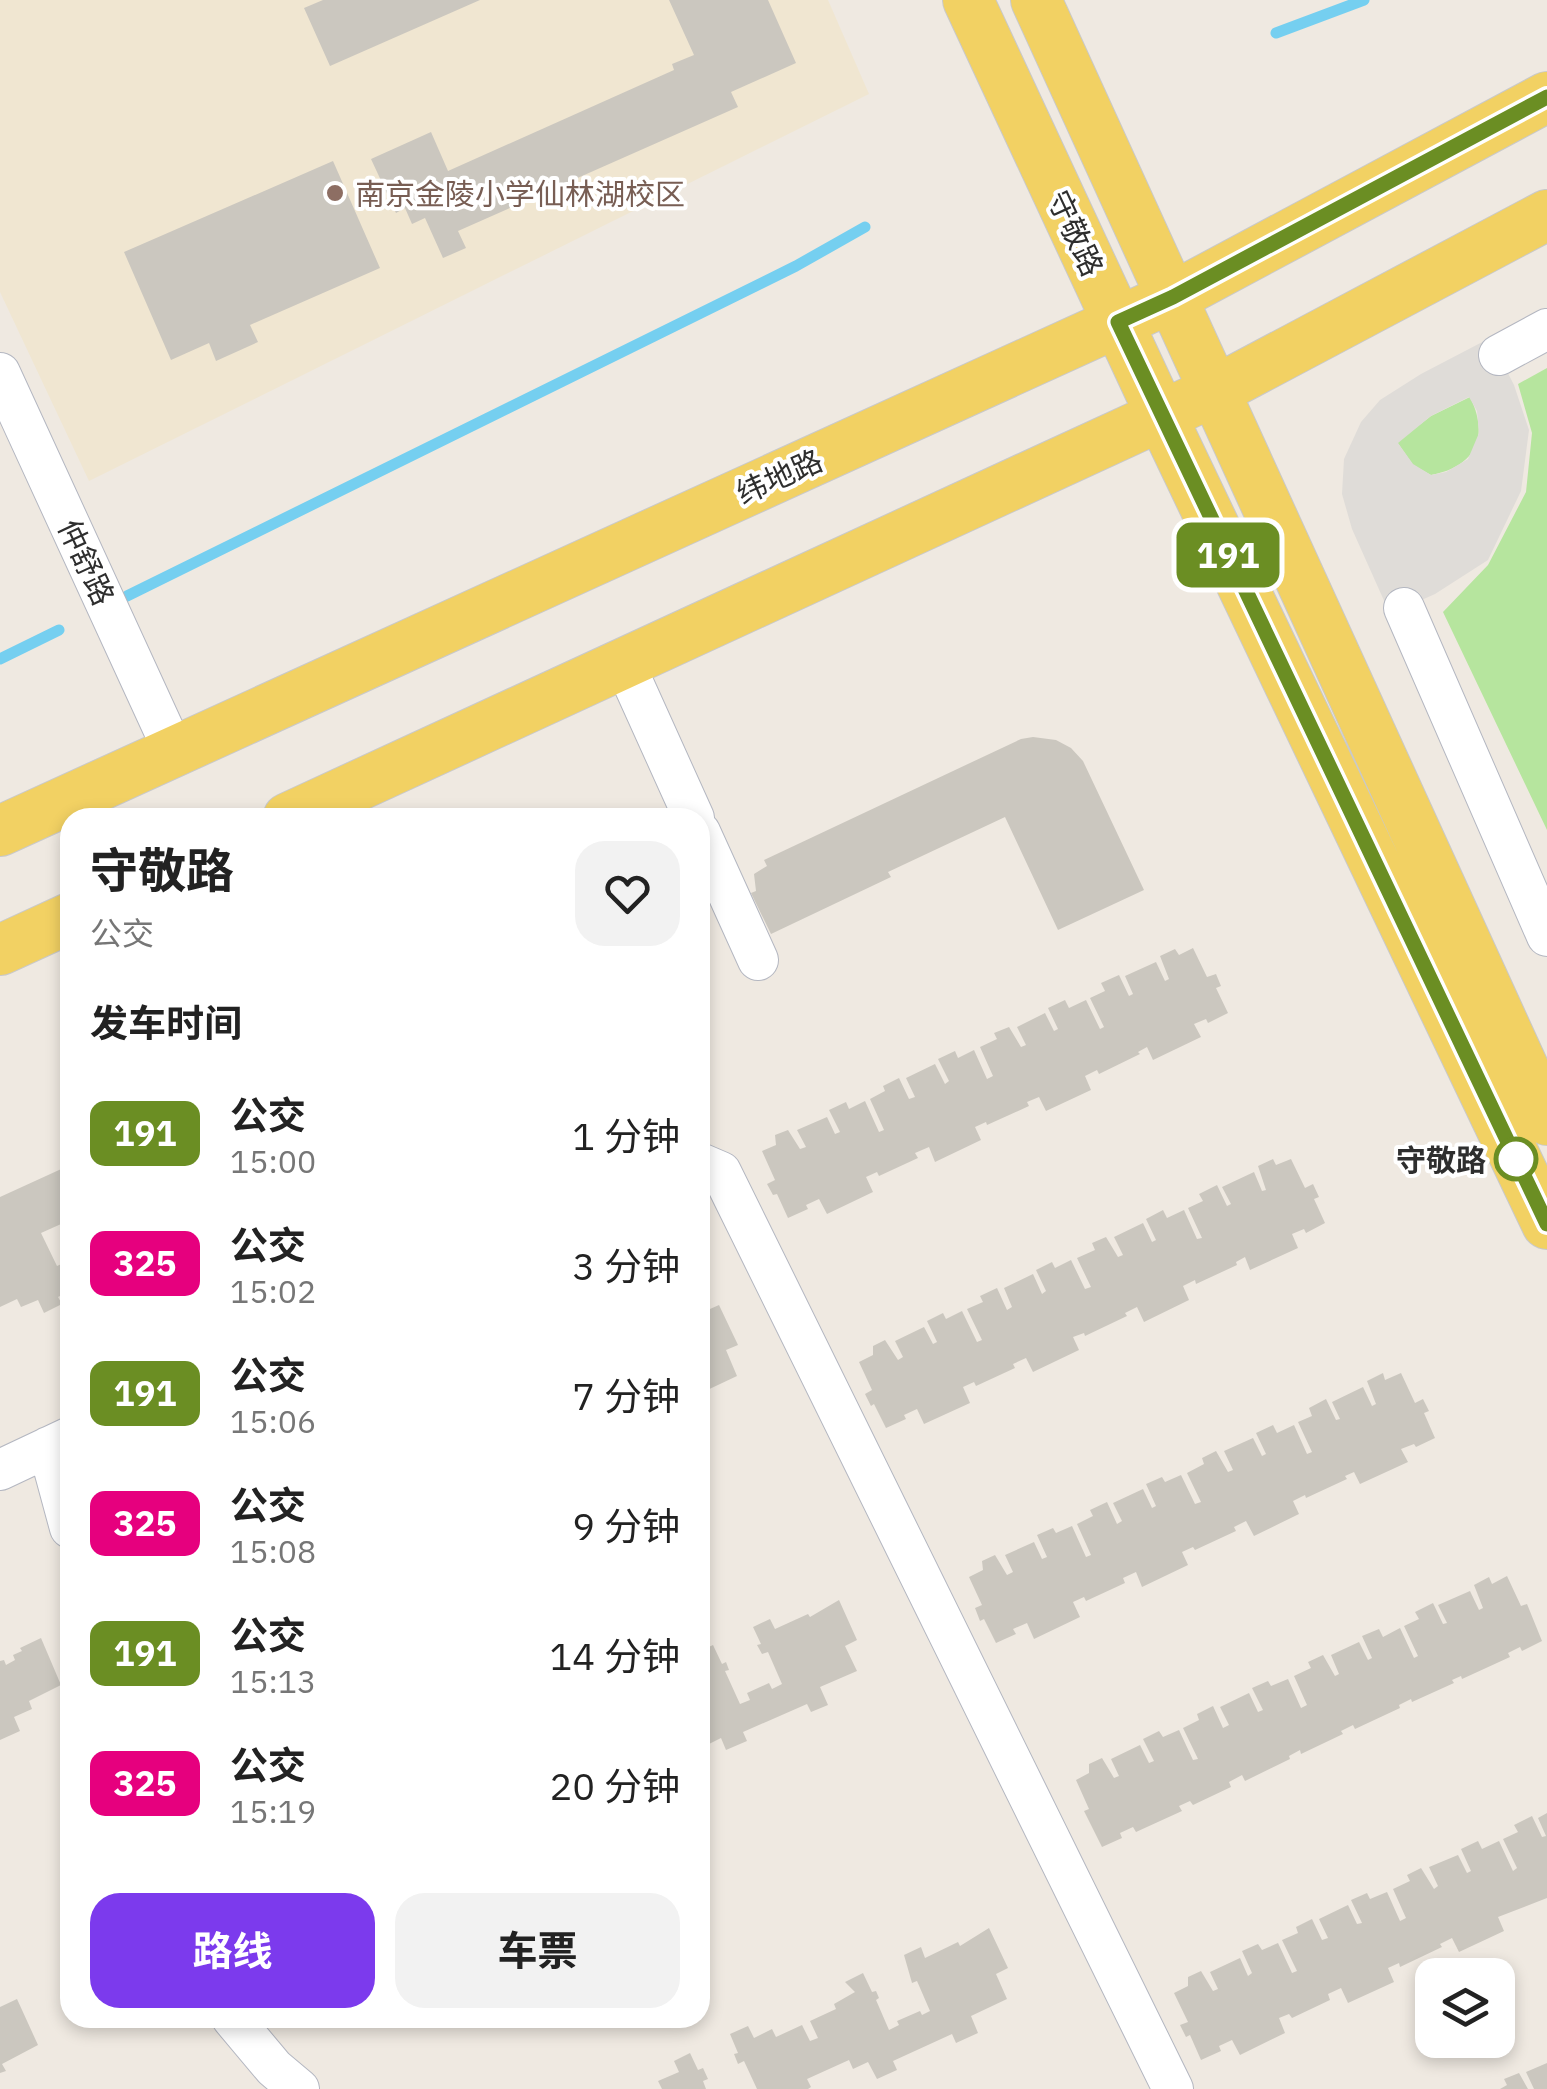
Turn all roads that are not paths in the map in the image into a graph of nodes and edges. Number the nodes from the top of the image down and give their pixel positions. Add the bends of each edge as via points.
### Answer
1 (968, 0) edge
2 (1036, 0) edge
3 (1547, 97) edge
4 (1547, 215) edge
5 (1173, 297) junction
6 (1118, 322) junction
7 (1547, 329) edge
8 (1499, 354) dead end
9 (0, 372) edge
10 (1215, 391) junction
11 (1162, 416) junction
12 (1404, 608) dead end
13 (624, 663) junction
14 (174, 752) junction
15 (310, 808) edge
16 (689, 808) edge
17 (0, 831) edge
18 (710, 854) edge
19 (60, 930) edge
20 (1547, 936) edge
21 (0, 950) edge
22 (758, 960) dead end
23 (1547, 1120) edge
24 (710, 1167) edge
25 (1547, 1224) edge
26 (59, 1442) edge
27 (0, 1470) edge
28 (240, 2028) edge
29 (299, 2089) edge
30 (1173, 2089) edge

1 - 6 main road, 守敬路
2 - 5 main road, 守敬路
3 - 5 main road, 纬地路
4 - 10 main road
5 - 6 main road, 纬地路
5 - 10 main road, 守敬路
6 - 11 main road, 守敬路
6 - 14 main road, 纬地路
7 - 8 street
9 - 14 street, 仲舒路
10 - 11 main road
10 - 23 main road, 守敬路
11 - 13 main road
11 - 25 main road, 守敬路
12 - 20 street
13 - 15 main road
13 - 16 street
14 - 17 main road, 纬地路
18 - 22 street
19 - 21 main road
24 - 30 street via 721,1172
26 - 27 street
28 - 29 street

